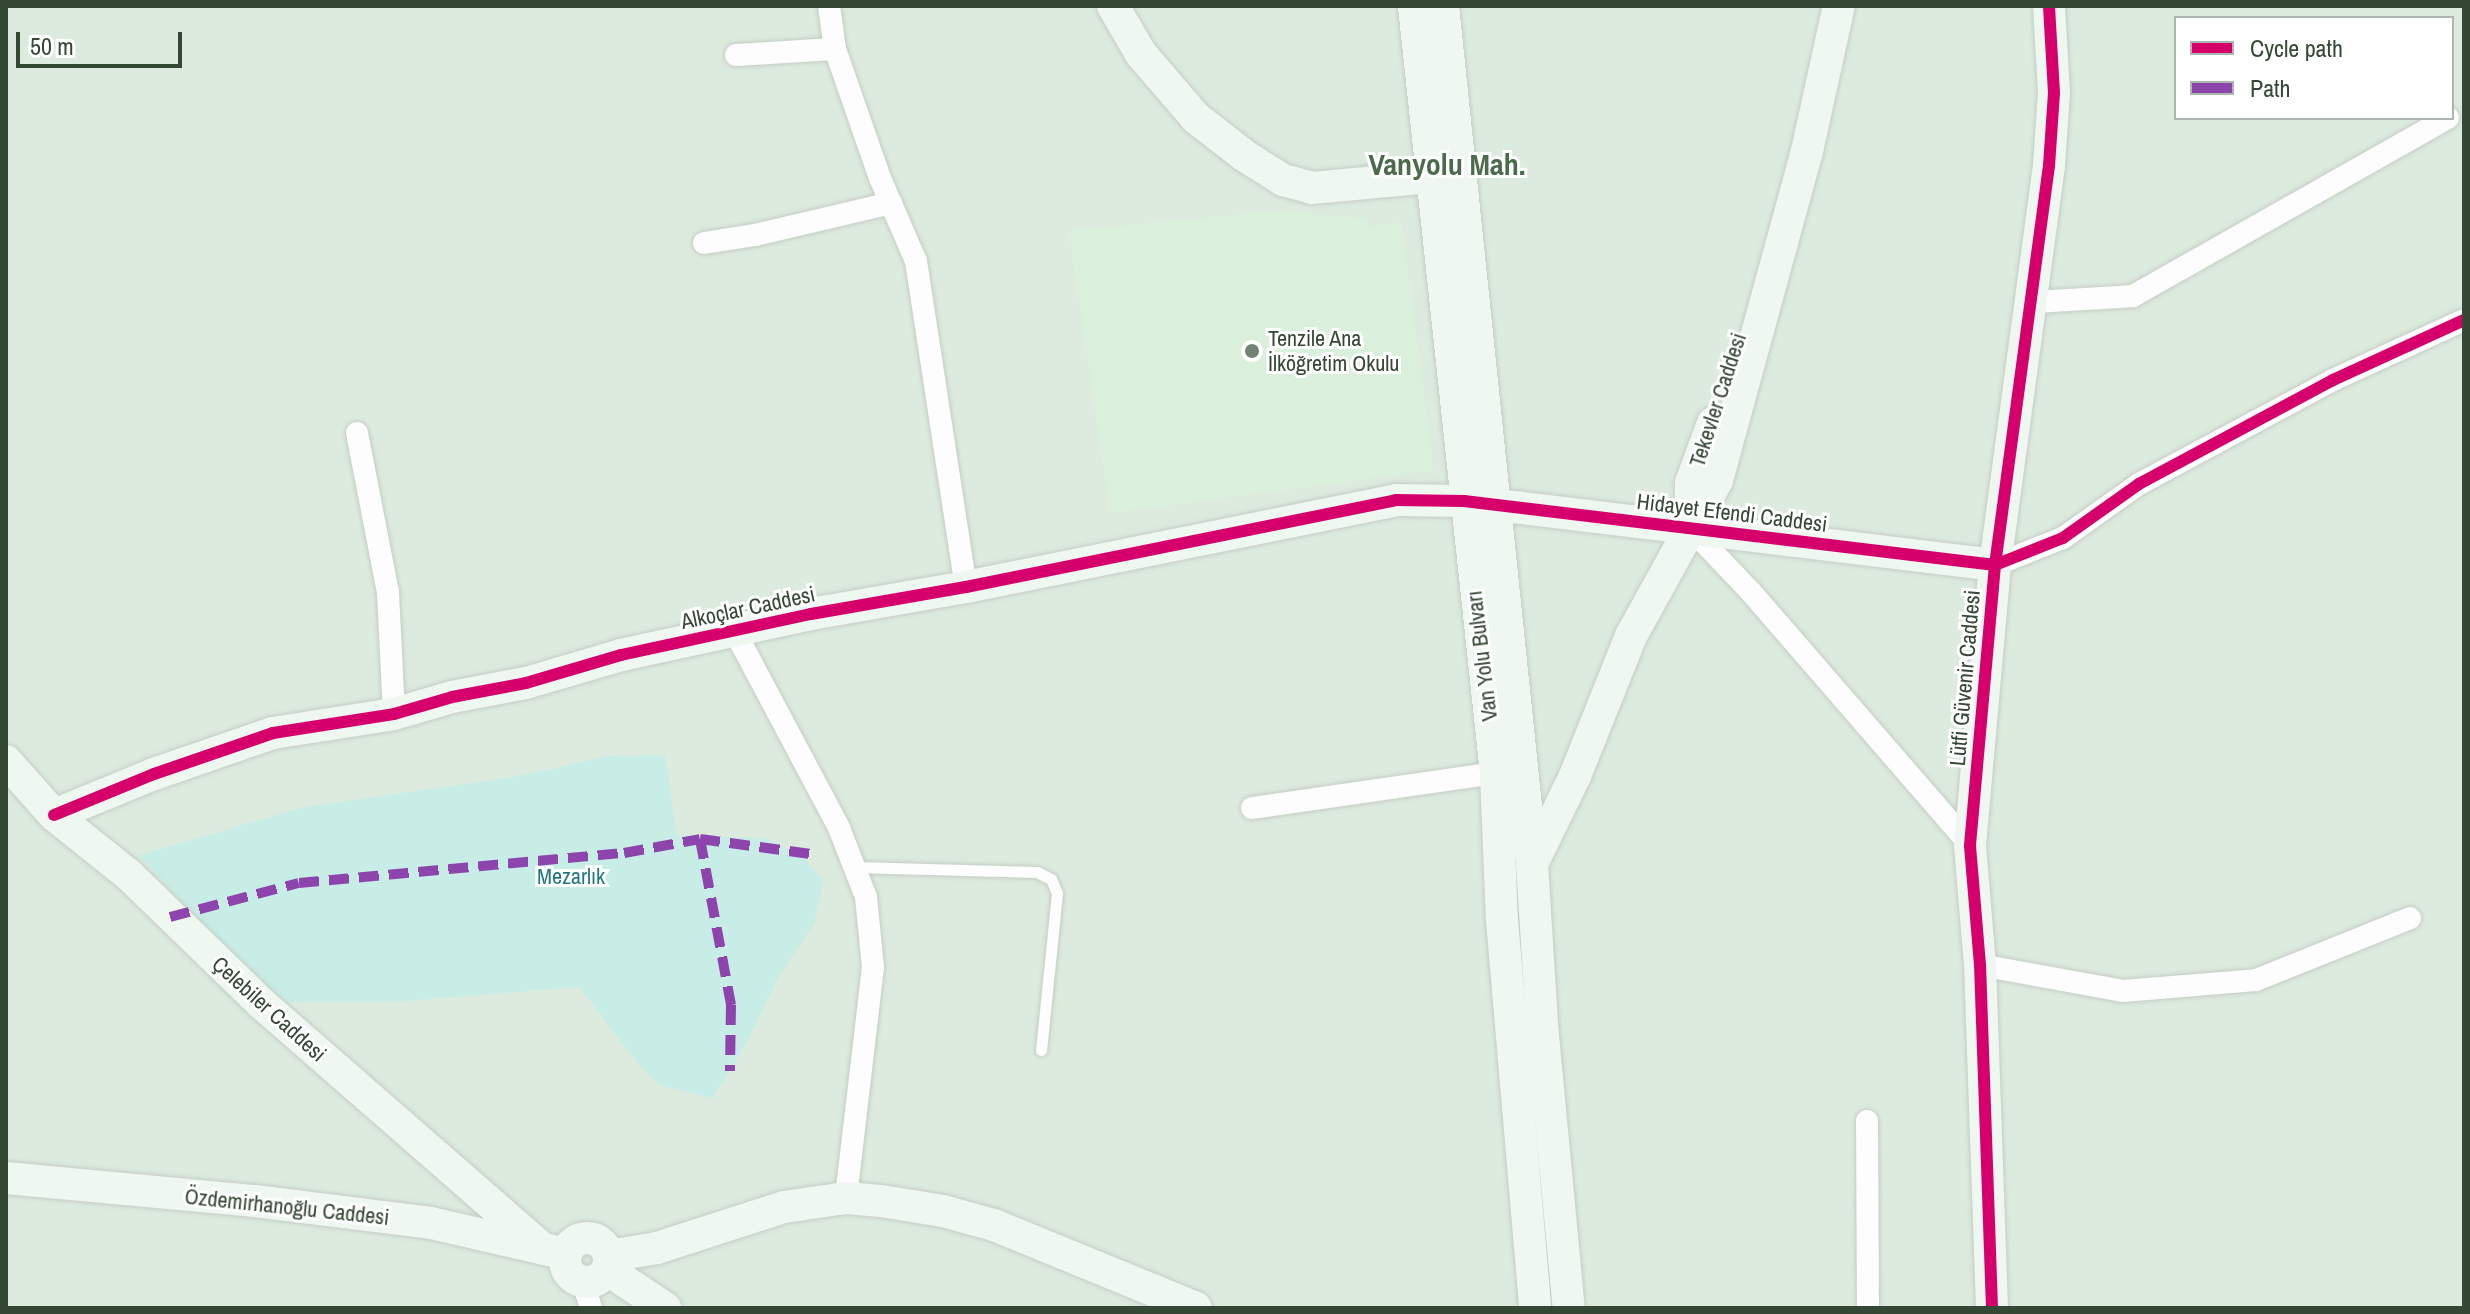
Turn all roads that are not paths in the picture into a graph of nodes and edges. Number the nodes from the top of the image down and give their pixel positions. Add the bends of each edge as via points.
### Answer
1 (829, 6) edge
2 (1113, 6) edge
3 (1414, 6) edge
4 (1443, 6) edge
5 (1823, 6) edge
6 (1839, 6) edge
7 (2049, 6) edge
8 (835, 49) junction
9 (736, 55) dead end
10 (2445, 120) edge
11 (1430, 177) junction
12 (891, 203) junction
13 (704, 243) dead end
14 (2033, 302) junction
15 (2464, 320) edge
16 (357, 433) dead end
17 (1479, 504) junction
18 (1690, 528) junction
19 (1995, 565) junction
20 (966, 587) junction
21 (735, 632) junction
22 (394, 714) junction
23 (6, 761) edge
24 (1496, 773) junction
25 (1252, 808) dead end
26 (54, 815) junction
27 (1970, 845) junction
28 (1532, 864) junction
29 (855, 867) junction
30 (2410, 918) dead end
31 (1980, 965) junction
32 (1041, 1050) dead end
33 (1867, 1121) dead end
34 (6, 1178) edge
35 (846, 1198) junction
36 (554, 1251) junction
37 (598, 1279) edge
38 (665, 1308) edge
39 (1196, 1308) edge
40 (1535, 1308) edge
41 (1569, 1308) edge
42 (1868, 1308) edge
43 (1992, 1308) edge

1 - 8 street
2 - 11 street via 1141,54 1196,118 1283,180 1312,188
3 - 11 street, Van Yolu Bulvarı
4 - 17 street
5 - 18 street, Tekevler Caddesi via 1730,371 1691,483
6 - 18 street via 1739,410 1717,480
7 - 14 street, Lütfi Güvenir Caddesi via 2054,93
8 - 9 street
8 - 12 street
10 - 14 street via 2133,296
11 - 17 street, Van Yolu Bulvarı
12 - 13 street
12 - 20 street via 916,261
14 - 19 street, Lütfi Güvenir Caddesi
15 - 19 street via 2333,380 2139,484 2063,538
16 - 22 street via 388,592
17 - 18 street, Hidayet Efendi Caddesi
17 - 20 street, Alkoçlar Caddesi via 1396,500
17 - 24 street, Van Yolu Bulvarı
17 - 28 street
18 - 19 street, Hidayet Efendi Caddesi
18 - 27 street
18 - 28 street, Tekevler Caddesi via 1631,636 1575,776
19 - 27 street, Lütfi Güvenir Caddesi
20 - 21 street, Alkoçlar Caddesi
21 - 22 street, Alkoçlar Caddesi via 621,655
21 - 29 street
22 - 26 street, Alkoçlar Caddesi via 273,733
23 - 26 street, Çelebiler Caddesi
24 - 25 street
24 - 40 street, Van Yolu Bulvarı via 1502,920
26 - 36 street, Çelebiler Caddesi via 129,875 261,1003
27 - 31 street, Lütfi Güvenir Caddesi
28 - 41 street
29 - 32 lane via 1037,872 1051,879 1057,893
29 - 35 street via 866,897 873,967
30 - 31 street via 2256,980 2123,991
31 - 43 street, Lütfi Güvenir Caddesi
33 - 42 street
34 - 36 street, Özdemirhanoğlu Caddesi via 416,1221
35 - 37 street via 784,1207 657,1248
35 - 39 street via 943,1211 994,1225
36 - 37 street via 589,1237 602,1243
37 - 38 street

